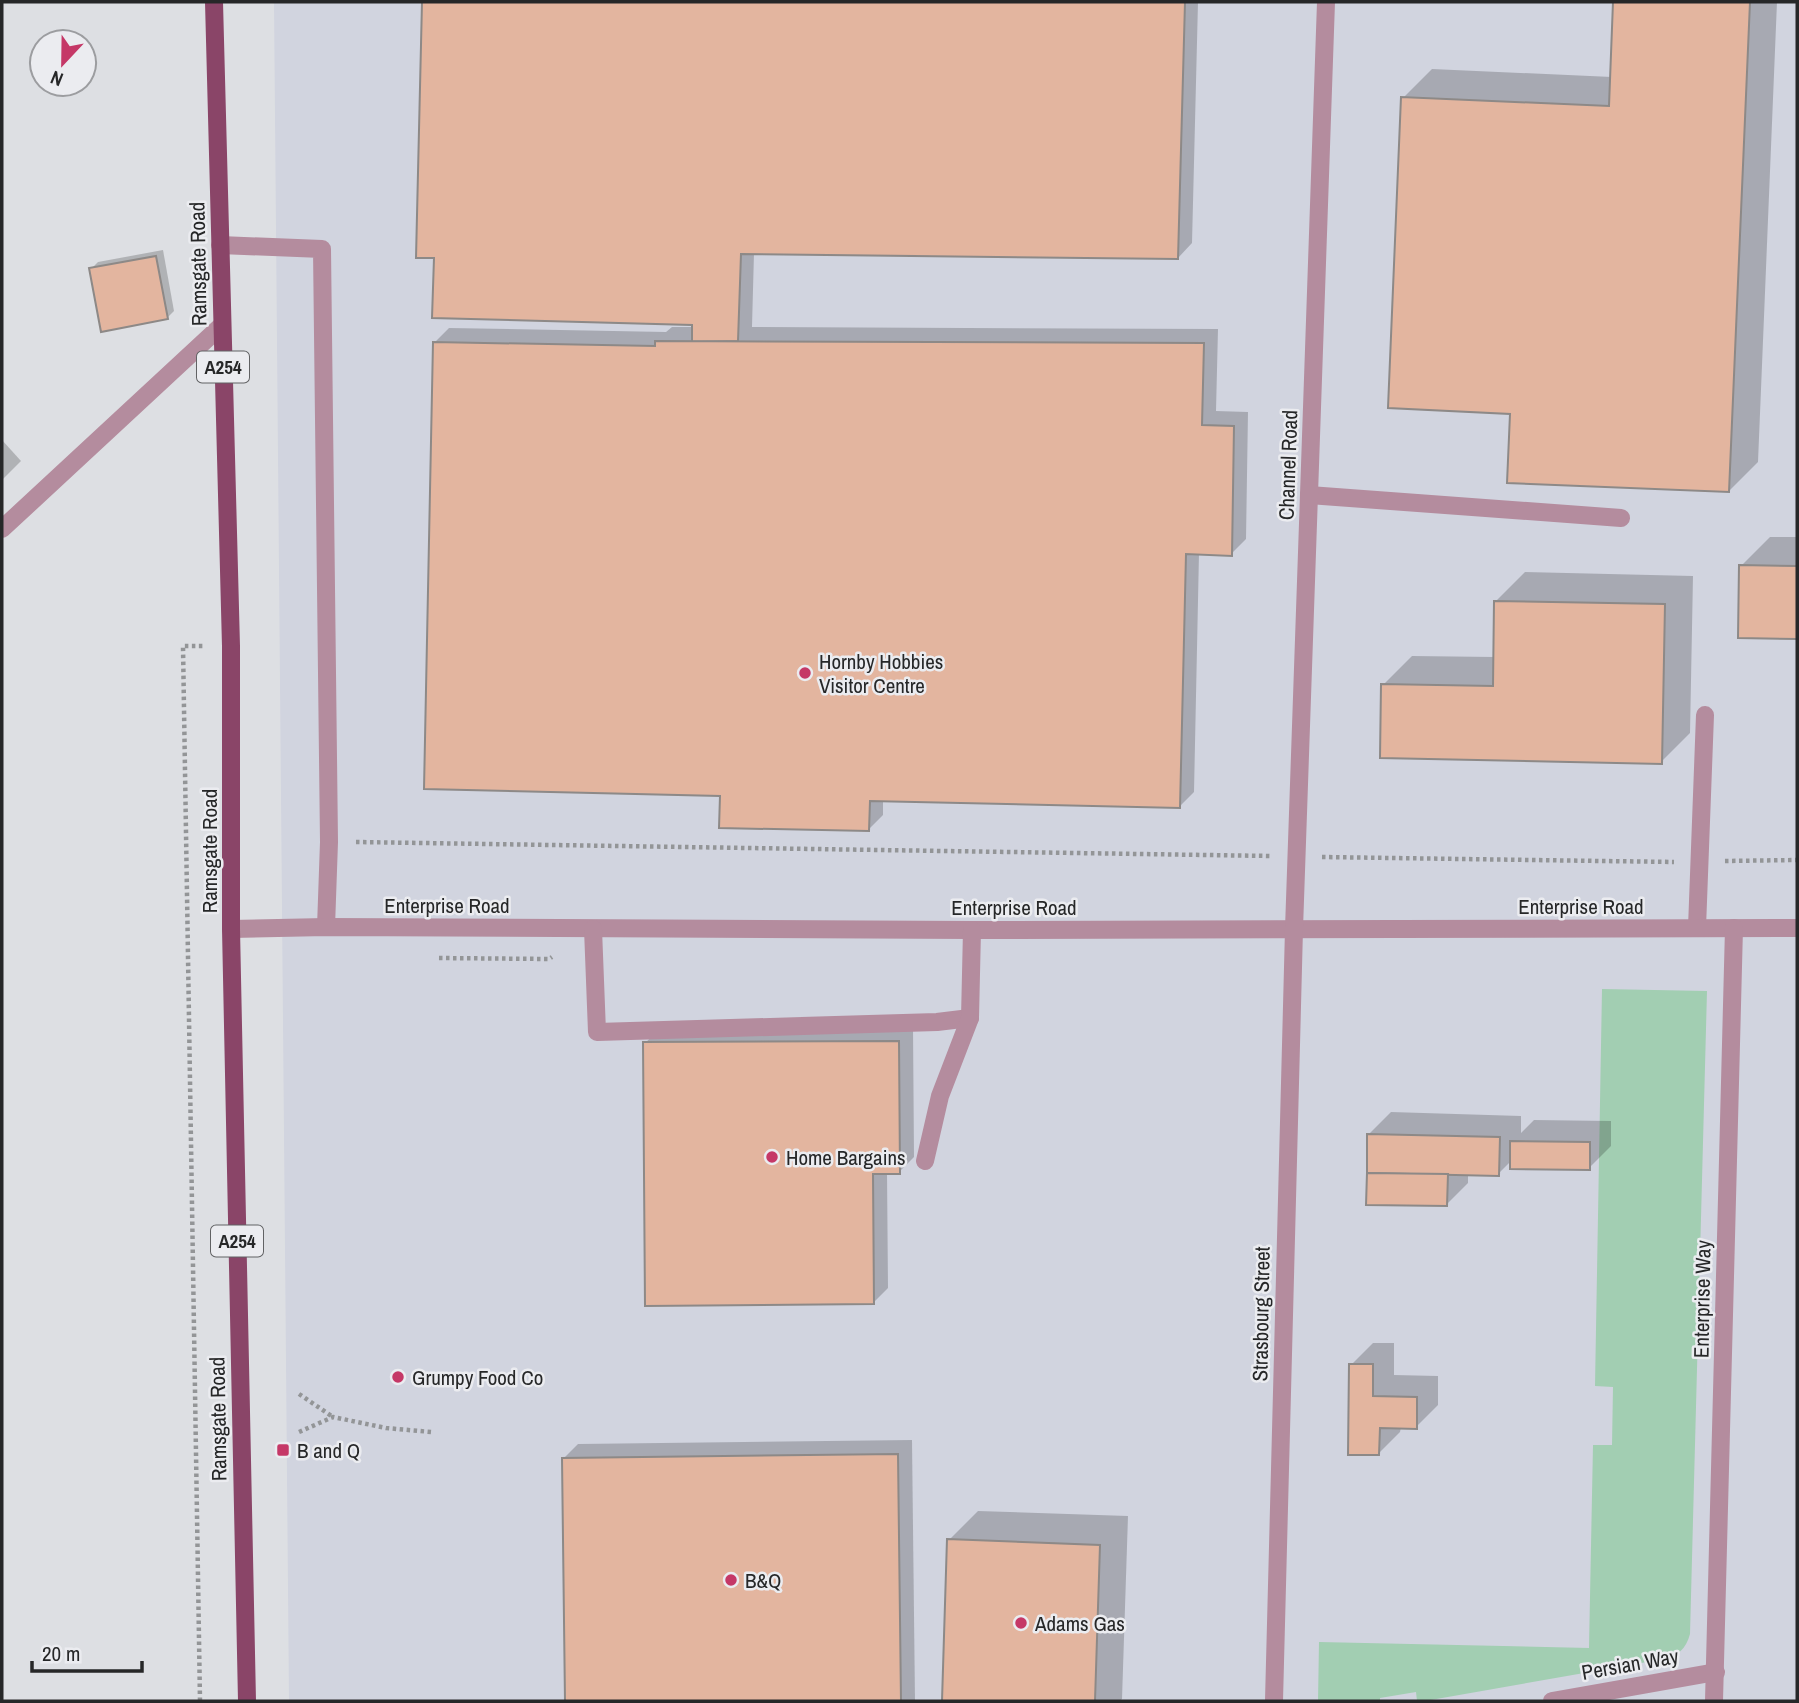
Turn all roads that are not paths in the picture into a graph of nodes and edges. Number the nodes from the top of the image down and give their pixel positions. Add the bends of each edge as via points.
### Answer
1 (214, 2) edge
2 (1326, 2) edge
3 (220, 245) junction
4 (222, 325) junction
5 (1309, 495) junction
6 (1620, 517) dead end
7 (2, 529) edge
8 (1704, 715) dead end
9 (326, 927) junction
10 (1697, 928) junction
11 (1734, 928) junction
12 (1797, 928) edge
13 (231, 929) junction
14 (593, 929) junction
15 (1294, 929) junction
16 (972, 930) junction
17 (970, 1018) junction
18 (925, 1161) dead end
19 (1716, 1672) junction
20 (247, 1701) edge
21 (1274, 1701) edge
22 (1552, 1701) edge
23 (1714, 1701) edge

1 - 3 main road, Ramsgate Road / A254
2 - 5 street, Channel Road
3 - 4 main road, Ramsgate Road / A254
3 - 9 street via 322,249 329,842
4 - 7 street
4 - 13 main road, Ramsgate Road / A254 via 231,646
5 - 6 street
5 - 15 street, Channel Road
8 - 10 street
9 - 13 street, Enterprise Road
9 - 14 street, Enterprise Road
10 - 11 street, Enterprise Road
10 - 15 street, Enterprise Road
11 - 12 street, Enterprise Road
11 - 19 street, Enterprise Way
13 - 20 main road, Ramsgate Road / A254
14 - 16 street, Enterprise Road
14 - 17 street via 597,1032
15 - 16 street, Enterprise Road
15 - 21 street, Strasbourg Street
16 - 17 street
17 - 18 street via 940,1096
19 - 22 street, Persian Way
19 - 23 street, Enterprise Way

